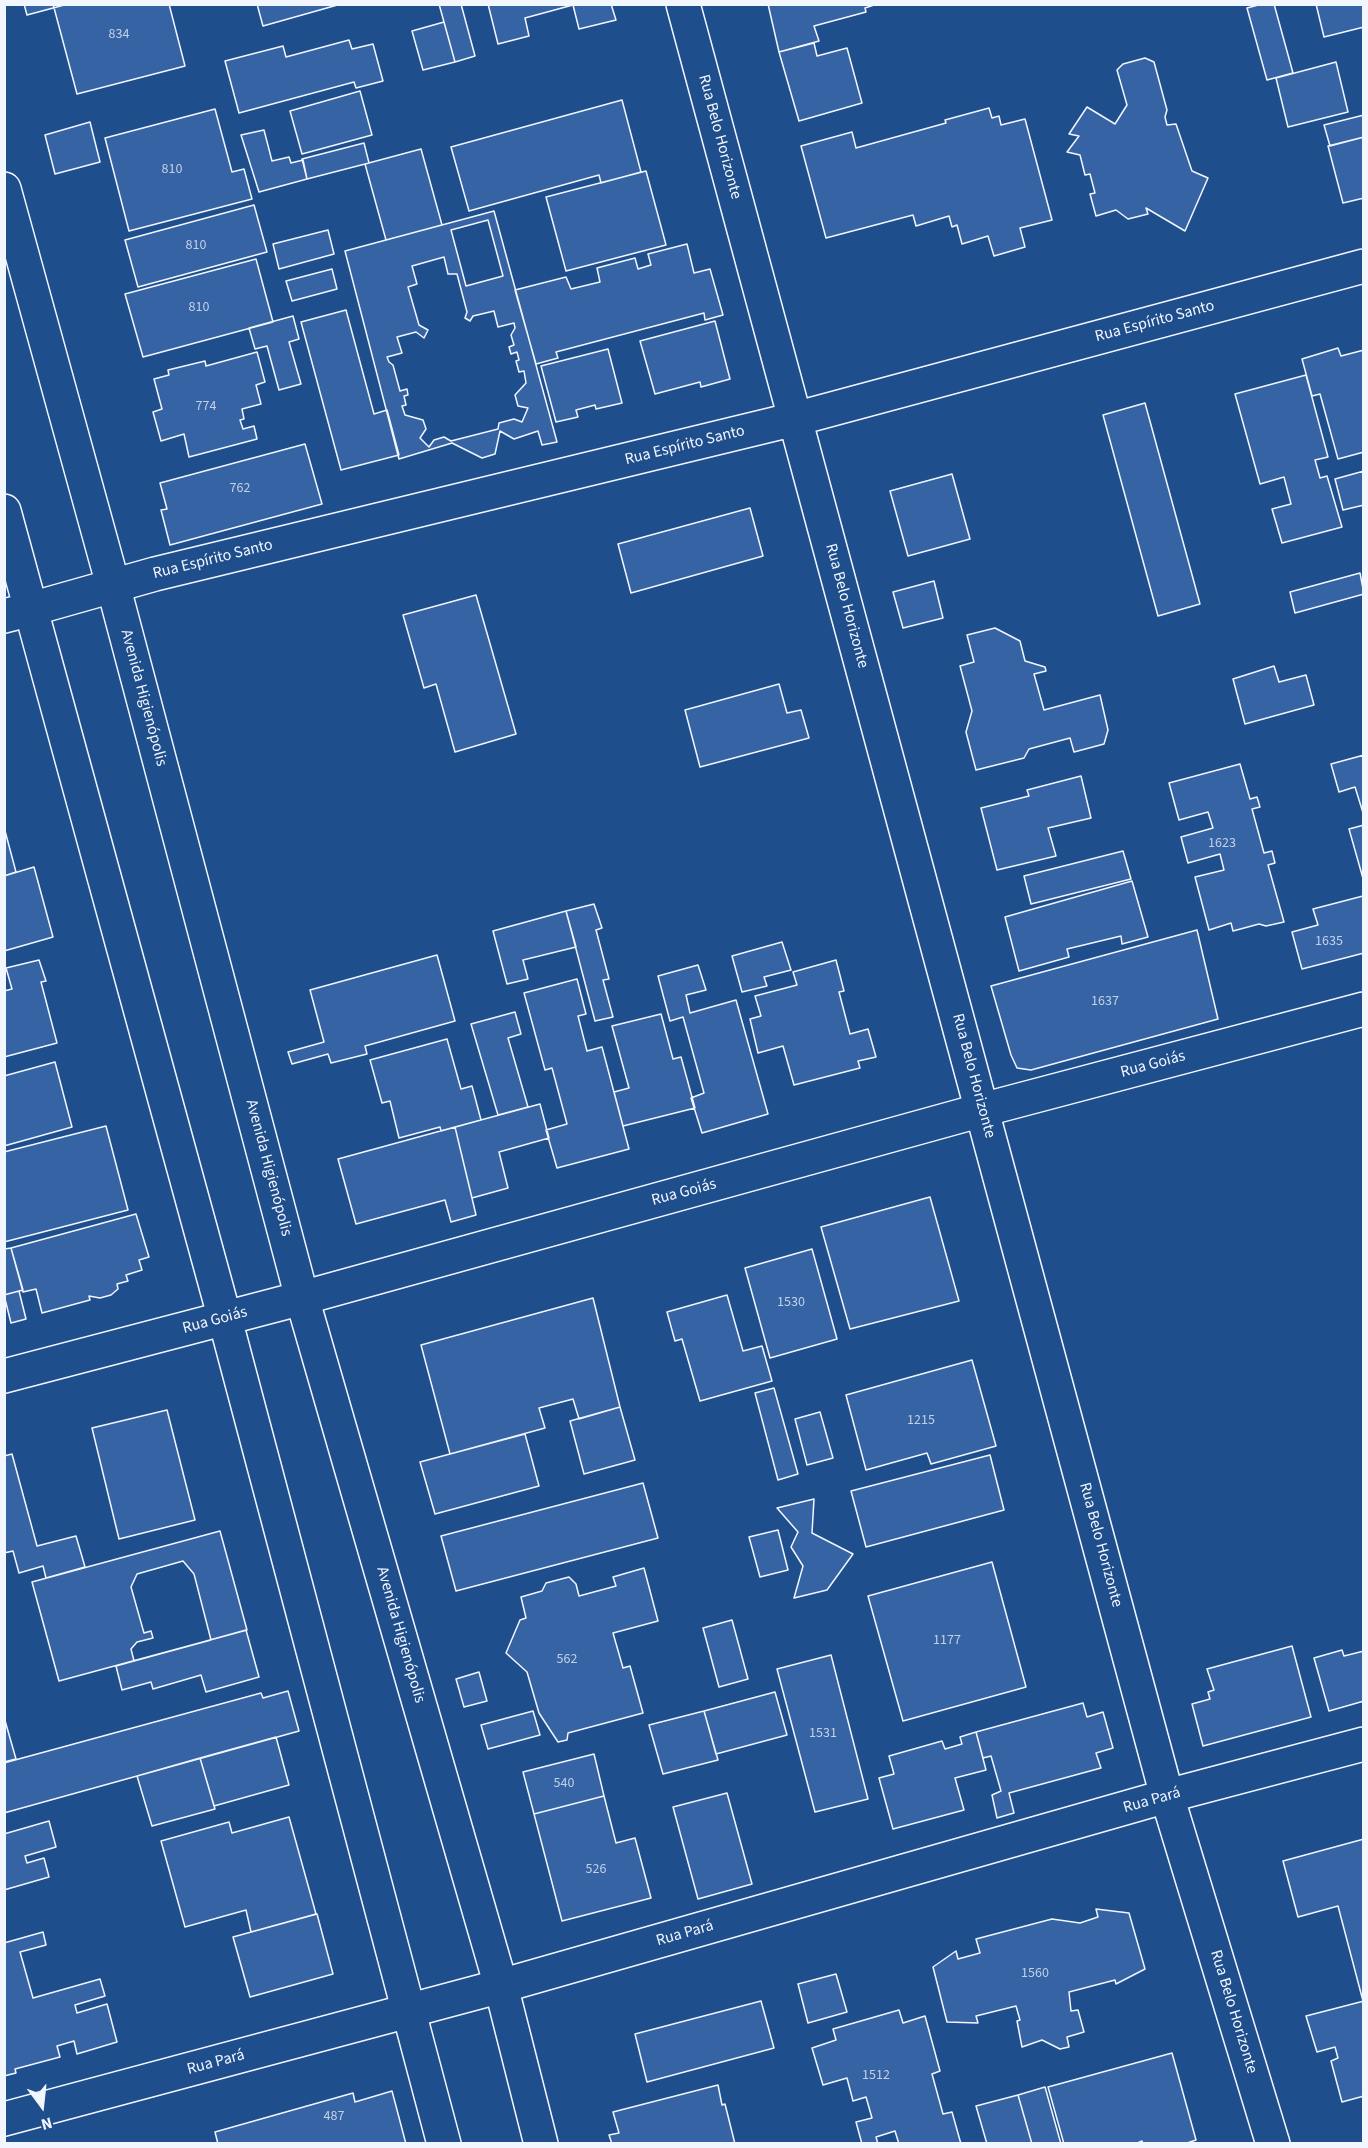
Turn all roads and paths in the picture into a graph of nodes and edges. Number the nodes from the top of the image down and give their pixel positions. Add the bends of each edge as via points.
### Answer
1 (683, 4) edge
2 (4, 189) edge
3 (1364, 266) edge
4 (795, 419) junction
5 (4, 511) edge
6 (113, 585) junction
7 (18, 612) edge
8 (1364, 1009) edge
9 (982, 1110) junction
10 (302, 1298) junction
11 (225, 1319) junction
12 (4, 1376) edge
13 (1364, 1744) edge
14 (1167, 1796) junction
15 (501, 1986) junction
16 (408, 2012) junction
17 (4, 2119) edge
18 (444, 2144) edge
19 (541, 2144) edge
20 (1273, 2144) edge

1 - 4 main road, Rua Belo Horizonte
2 - 6 main road, Avenida Higienópolis
3 - 4 main road, Rua Espírito Santo
4 - 6 main road, Rua Espírito Santo
4 - 9 main road, Rua Belo Horizonte
5 - 7 main road
6 - 7 main road, Rua Espírito Santo
6 - 10 main road, Avenida Higienópolis
7 - 11 main road
8 - 9 main road, Rua Goiás
9 - 10 main road, Rua Goiás
9 - 14 main road, Rua Belo Horizonte
10 - 11 main road, Rua Goiás
10 - 15 main road, Avenida Higienópolis
11 - 12 main road, Rua Goiás
11 - 16 main road
13 - 14 main road, Rua Pará
14 - 15 main road, Rua Pará
14 - 20 main road, Rua Belo Horizonte
15 - 16 main road, Rua Pará
15 - 19 main road, Avenida Higienópolis
16 - 17 main road, Rua Pará
16 - 18 main road

